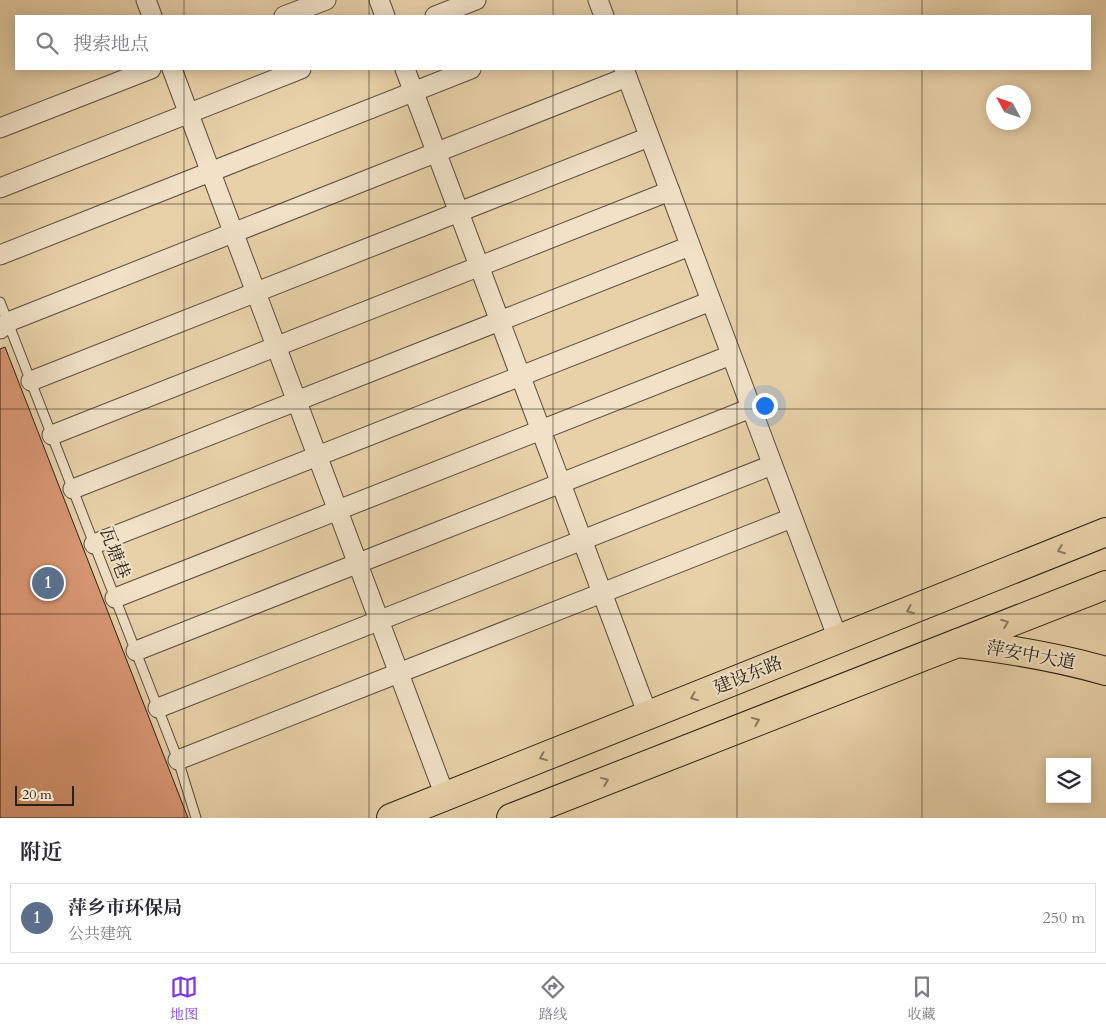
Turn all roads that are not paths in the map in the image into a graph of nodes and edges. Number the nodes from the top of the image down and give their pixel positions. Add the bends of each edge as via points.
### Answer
1 (146, 0) edge
2 (326, 0) edge
3 (379, 0) edge
4 (476, 0) edge
5 (598, 0) edge
6 (152, 15) edge
7 (287, 15) edge
8 (385, 15) edge
9 (437, 15) edge
10 (604, 15) edge
11 (148, 70) edge
12 (172, 70) edge
13 (298, 70) edge
14 (405, 70) edge
15 (469, 70) edge
16 (625, 73) edge
17 (414, 92) junction
18 (189, 113) junction
19 (0, 128) edge
20 (649, 137) junction
21 (436, 152) junction
22 (211, 172) junction
23 (0, 188) edge
24 (670, 191) junction
25 (459, 212) junction
26 (234, 233) junction
27 (690, 246) junction
28 (0, 255) edge
29 (479, 266) junction
30 (256, 292) junction
31 (711, 301) junction
32 (0, 302) edge
33 (500, 321) junction
34 (4, 325) edge
35 (276, 346) junction
36 (731, 355) junction
37 (520, 376) junction
38 (31, 381) junction
39 (297, 401) junction
40 (751, 408) junction
41 (541, 430) junction
42 (52, 435) junction
43 (318, 456) junction
44 (772, 465) junction
45 (561, 483) junction
46 (73, 489) junction
47 (338, 510) junction
48 (792, 518) junction
49 (1106, 532) edge
50 (582, 540) junction
51 (94, 544) junction
52 (358, 564) junction
53 (1106, 585) edge
54 (602, 593) junction
55 (115, 598) junction
56 (379, 620) junction
57 (838, 639) junction
58 (954, 643) junction
59 (136, 651) junction
60 (1106, 671) edge
61 (399, 673) junction
62 (158, 708) junction
63 (648, 715) junction
64 (178, 760) junction
65 (445, 796) junction
66 (196, 818) edge
67 (391, 818) edge
68 (511, 818) edge

1 - 6 street
2 - 7 street
3 - 8 street
4 - 9 street
5 - 10 street
11 - 19 street
12 - 18 street
13 - 18 street
14 - 17 street
15 - 17 street
16 - 20 street
16 - 21 street
17 - 21 street
17 - 22 street
18 - 22 street
18 - 23 street
20 - 24 street
20 - 25 street
21 - 25 street
21 - 26 street
22 - 26 street
22 - 28 street
24 - 27 street
24 - 29 street
25 - 29 street
25 - 30 street
26 - 30 street
26 - 34 street
27 - 31 street
27 - 33 street
29 - 33 street
29 - 35 street
30 - 35 street
30 - 38 street
31 - 36 street
31 - 37 street
32 - 34 lane, 瓦塘巷
33 - 37 street
33 - 39 street
34 - 38 lane, 瓦塘巷
35 - 39 street
35 - 42 street
36 - 40 street
36 - 41 street
37 - 41 street
37 - 43 street
38 - 42 lane, 瓦塘巷
39 - 43 street
39 - 46 street
40 - 44 street
40 - 45 street
41 - 45 street
41 - 47 street
42 - 46 lane, 瓦塘巷
43 - 47 street
43 - 51 street
44 - 48 street
44 - 50 street
45 - 50 street
45 - 52 street
46 - 51 lane, 瓦塘巷
47 - 52 street
47 - 55 street
48 - 54 street
48 - 57 street
49 -> 57 main road, 建设东路
50 - 54 street
50 - 56 street
51 - 55 lane, 瓦塘巷
52 - 56 street
52 - 59 street
58 -> 53 main road
54 - 61 street
54 - 63 street
55 - 59 lane, 瓦塘巷
56 - 61 street
56 - 62 street
57 -> 63 main road, 建设东路
58 - 60 main road, 萍安中大道 via 1013,649
68 -> 58 main road
59 - 62 lane, 瓦塘巷
61 - 64 street
61 - 65 street
62 - 64 lane, 瓦塘巷
63 -> 65 main road, 建设东路
64 - 66 lane, 瓦塘巷
65 - 67 main road, 建设东路

